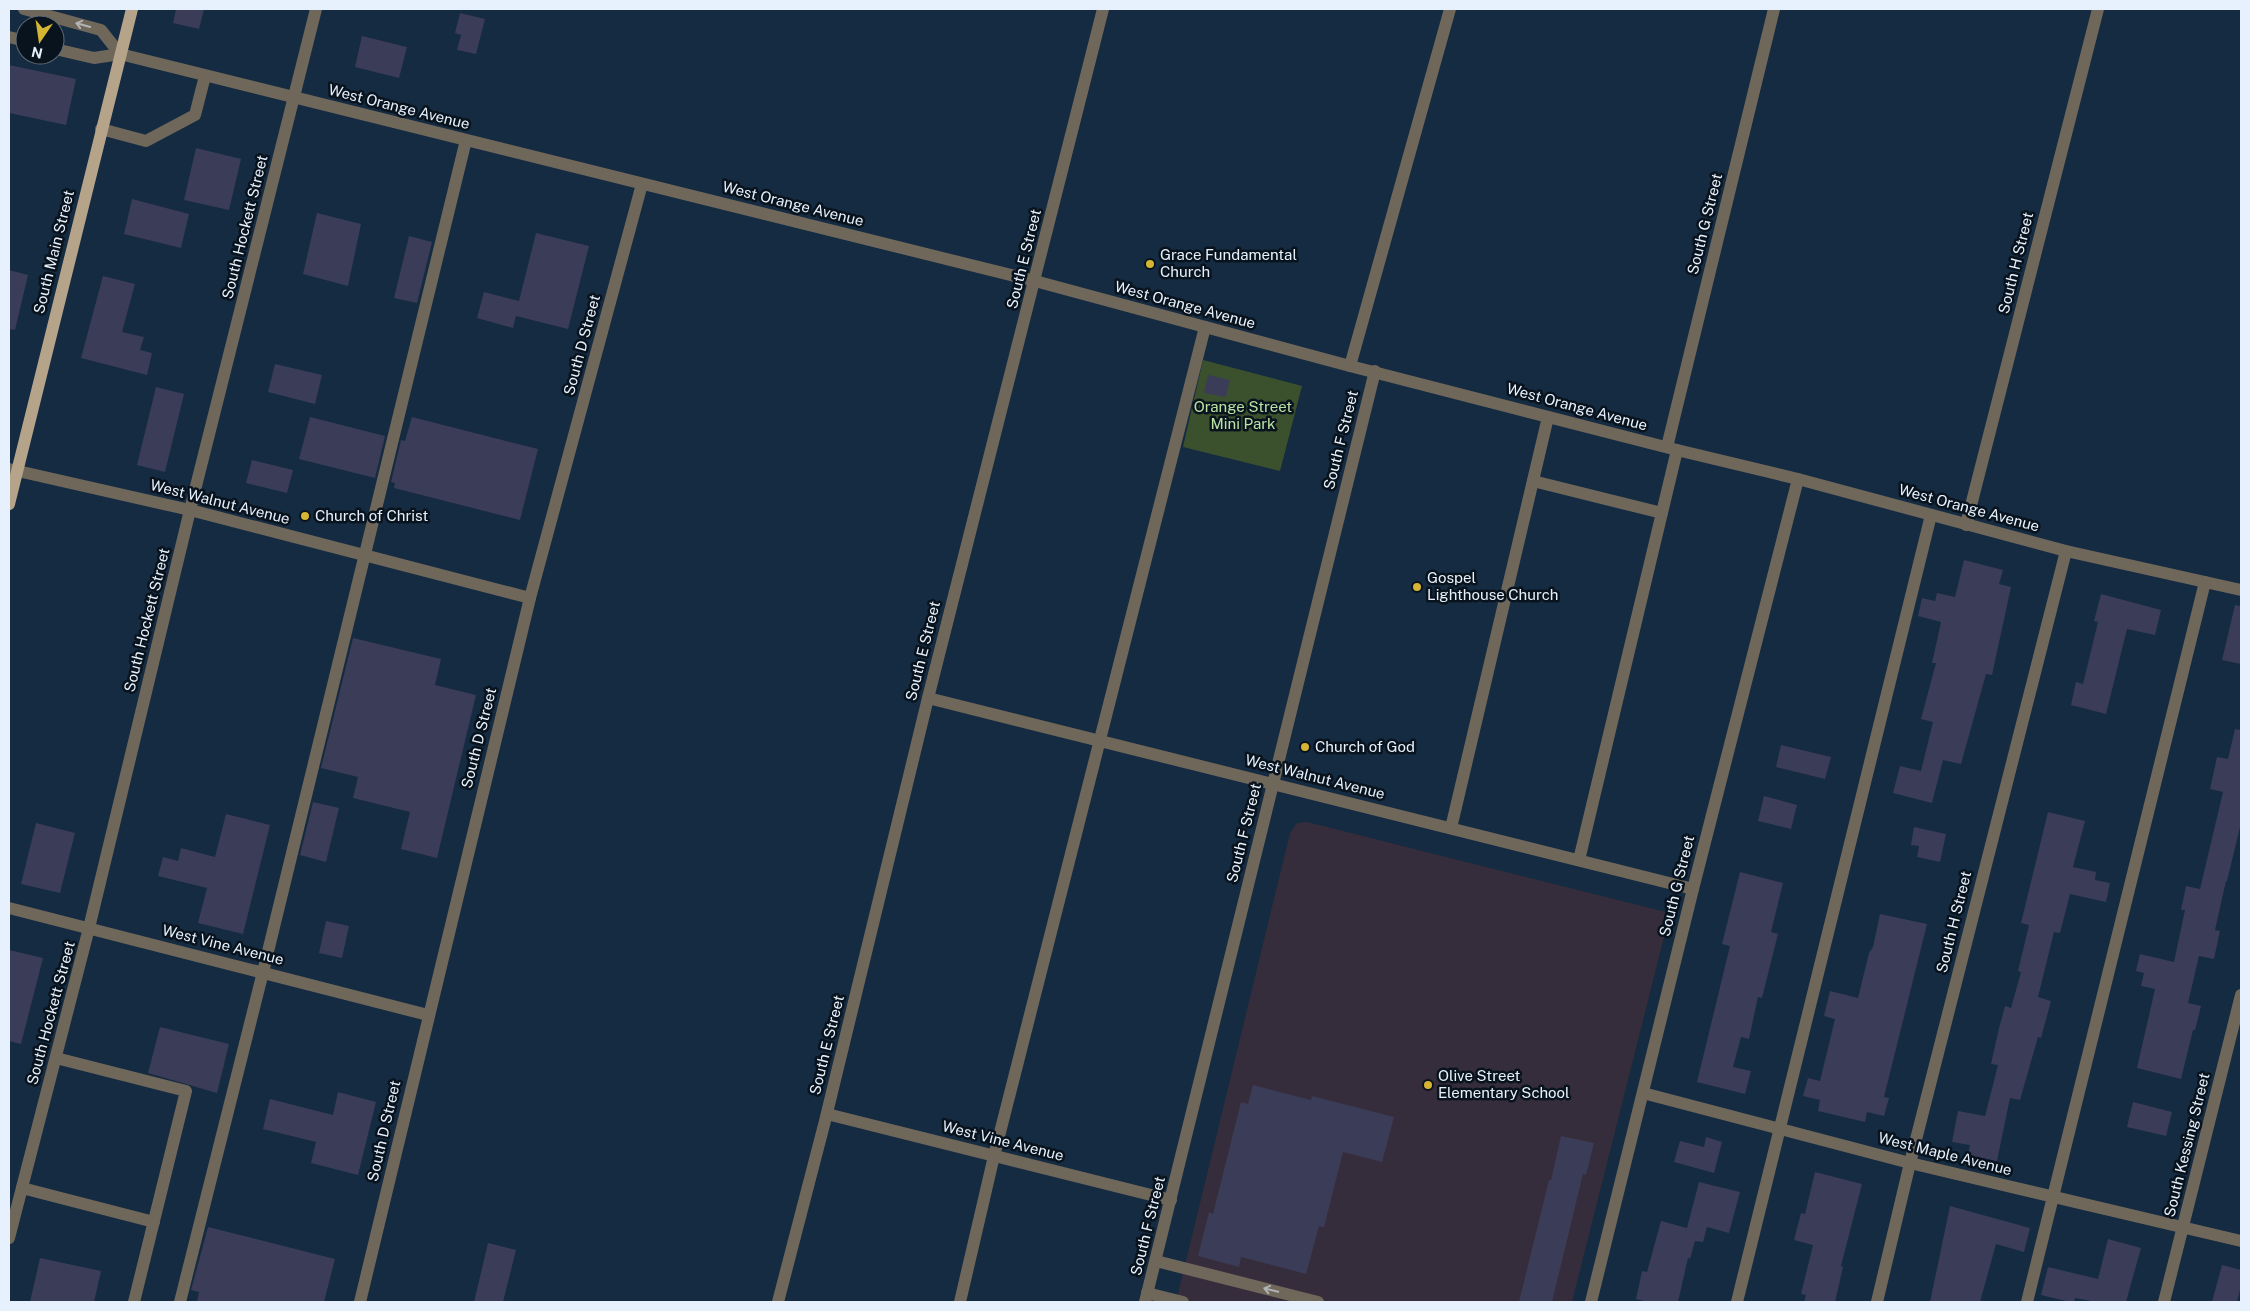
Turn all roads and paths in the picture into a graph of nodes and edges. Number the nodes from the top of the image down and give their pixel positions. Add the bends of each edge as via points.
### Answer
1 (24, 9) edge
2 (132, 9) edge
3 (316, 9) edge
4 (1103, 9) edge
5 (1450, 9) edge
6 (1774, 9) edge
7 (2098, 9) edge
8 (65, 51) edge
9 (120, 54) junction
10 (205, 76) junction
11 (294, 97) junction
12 (101, 130) junction
13 (466, 140) junction
14 (642, 184) junction
15 (1035, 281) junction
16 (1205, 327) junction
17 (1350, 366) junction
18 (1375, 371) junction
19 (1548, 417) junction
20 (1672, 449) junction
21 (13, 470) edge
22 (1798, 479) junction
23 (1533, 481) junction
24 (9, 504) edge
25 (190, 510) junction
26 (1662, 513) junction
27 (1931, 515) junction
28 (1966, 525) junction
29 (2066, 551) junction
30 (364, 556) junction
31 (2205, 582) junction
32 (2241, 590) edge
33 (530, 598) junction
34 (928, 698) junction
35 (1100, 740) junction
36 (1273, 783) junction
37 (1451, 828) junction
38 (1579, 860) junction
39 (1693, 889) junction
40 (9, 908) edge
41 (90, 928) junction
42 (263, 972) junction
43 (2241, 995) edge
44 (428, 1015) junction
45 (56, 1058) junction
46 (1643, 1092) junction
47 (827, 1114) junction
48 (1780, 1128) junction
49 (994, 1156) junction
50 (1910, 1163) junction
51 (22, 1188) junction
52 (2053, 1196) junction
53 (1171, 1200) junction
54 (154, 1222) junction
55 (2183, 1226) junction
56 (9, 1238) edge
57 (2241, 1241) edge
58 (1156, 1261) junction
59 (1146, 1298) edge
60 (134, 1302) edge
61 (180, 1302) edge
62 (360, 1302) edge
63 (778, 1302) edge
64 (960, 1302) edge
65 (1183, 1302) edge
66 (1318, 1302) edge
67 (1591, 1302) edge
68 (1737, 1302) edge
69 (1877, 1302) edge
70 (2027, 1302) edge
71 (2164, 1302) edge

9 -> 1 street via 101,30
2 - 9 main road, South Main Street
3 - 11 street, South Hockett Street
4 - 15 street, South E Street
5 - 17 street
6 - 20 street, South G Street
7 - 28 street, South H Street
8 - 9 street via 94,58
9 - 10 street, West Orange Avenue
9 - 12 main road, South Main Street
10 - 11 street, West Orange Avenue
10 - 12 street via 195,115 146,141
11 - 13 street, West Orange Avenue
11 - 25 street, South Hockett Street
12 - 21 main road, South Main Street
13 - 14 street, West Orange Avenue
13 - 30 street
14 - 15 street, West Orange Avenue
14 - 33 street, South D Street
15 - 16 street, West Orange Avenue
15 - 34 street, South E Street
16 - 17 street, West Orange Avenue
16 - 35 street
17 - 18 street, West Orange Avenue
18 - 19 street, West Orange Avenue
18 - 36 street, South F Street
19 - 20 street, West Orange Avenue
19 - 23 street
20 - 22 street, West Orange Avenue
20 - 26 street, South G Street
21 - 24 main road, South Main Street
21 - 25 street, West Walnut Avenue
22 - 27 street, West Orange Avenue
22 - 39 street, South G Street
23 - 26 street
23 - 37 street
25 - 30 street, West Walnut Avenue
25 - 41 street, South Hockett Street
26 - 38 street, South G Street
27 - 28 street, West Orange Avenue
27 - 48 street
28 - 29 street, West Orange Avenue
29 - 31 street, West Orange Avenue
29 - 50 street, South H Street
30 - 33 street, West Walnut Avenue
30 - 42 street
31 - 32 street, West Orange Avenue
31 - 52 street
33 - 44 street, South D Street
34 - 35 street, West Walnut Avenue
34 - 47 street, South E Street
35 - 36 street, West Walnut Avenue
35 - 49 street
36 - 37 street, West Walnut Avenue
36 - 53 street, South F Street
37 - 38 street, West Walnut Avenue
38 - 39 street, West Walnut Avenue
39 - 46 street, South G Street
40 - 41 street, West Vine Avenue
41 - 42 street, West Vine Avenue
41 - 45 street, South Hockett Street
42 - 44 street, West Vine Avenue
42 - 61 street
43 - 55 street, South Kessing Street
44 - 62 street, South D Street
45 - 51 street, South Hockett Street
45 - 54 street via 186,1092
46 - 48 street, West Maple Avenue
46 - 67 street, South G Street
47 - 49 street, West Vine Avenue
47 - 63 street, South E Street
48 - 50 street, West Maple Avenue
48 - 68 street
49 - 53 street, West Vine Avenue
49 - 64 street
50 - 52 street, West Maple Avenue
50 - 69 street, South H Street
51 - 54 street
51 - 56 street, South Hockett Street
52 - 55 street, West Maple Avenue
52 - 70 street
53 - 58 street, South F Street
54 - 60 street
55 - 57 street, West Maple Avenue
55 - 71 street, South Kessing Street
58 - 59 street, South F Street
66 -> 58 street
59 - 65 street

